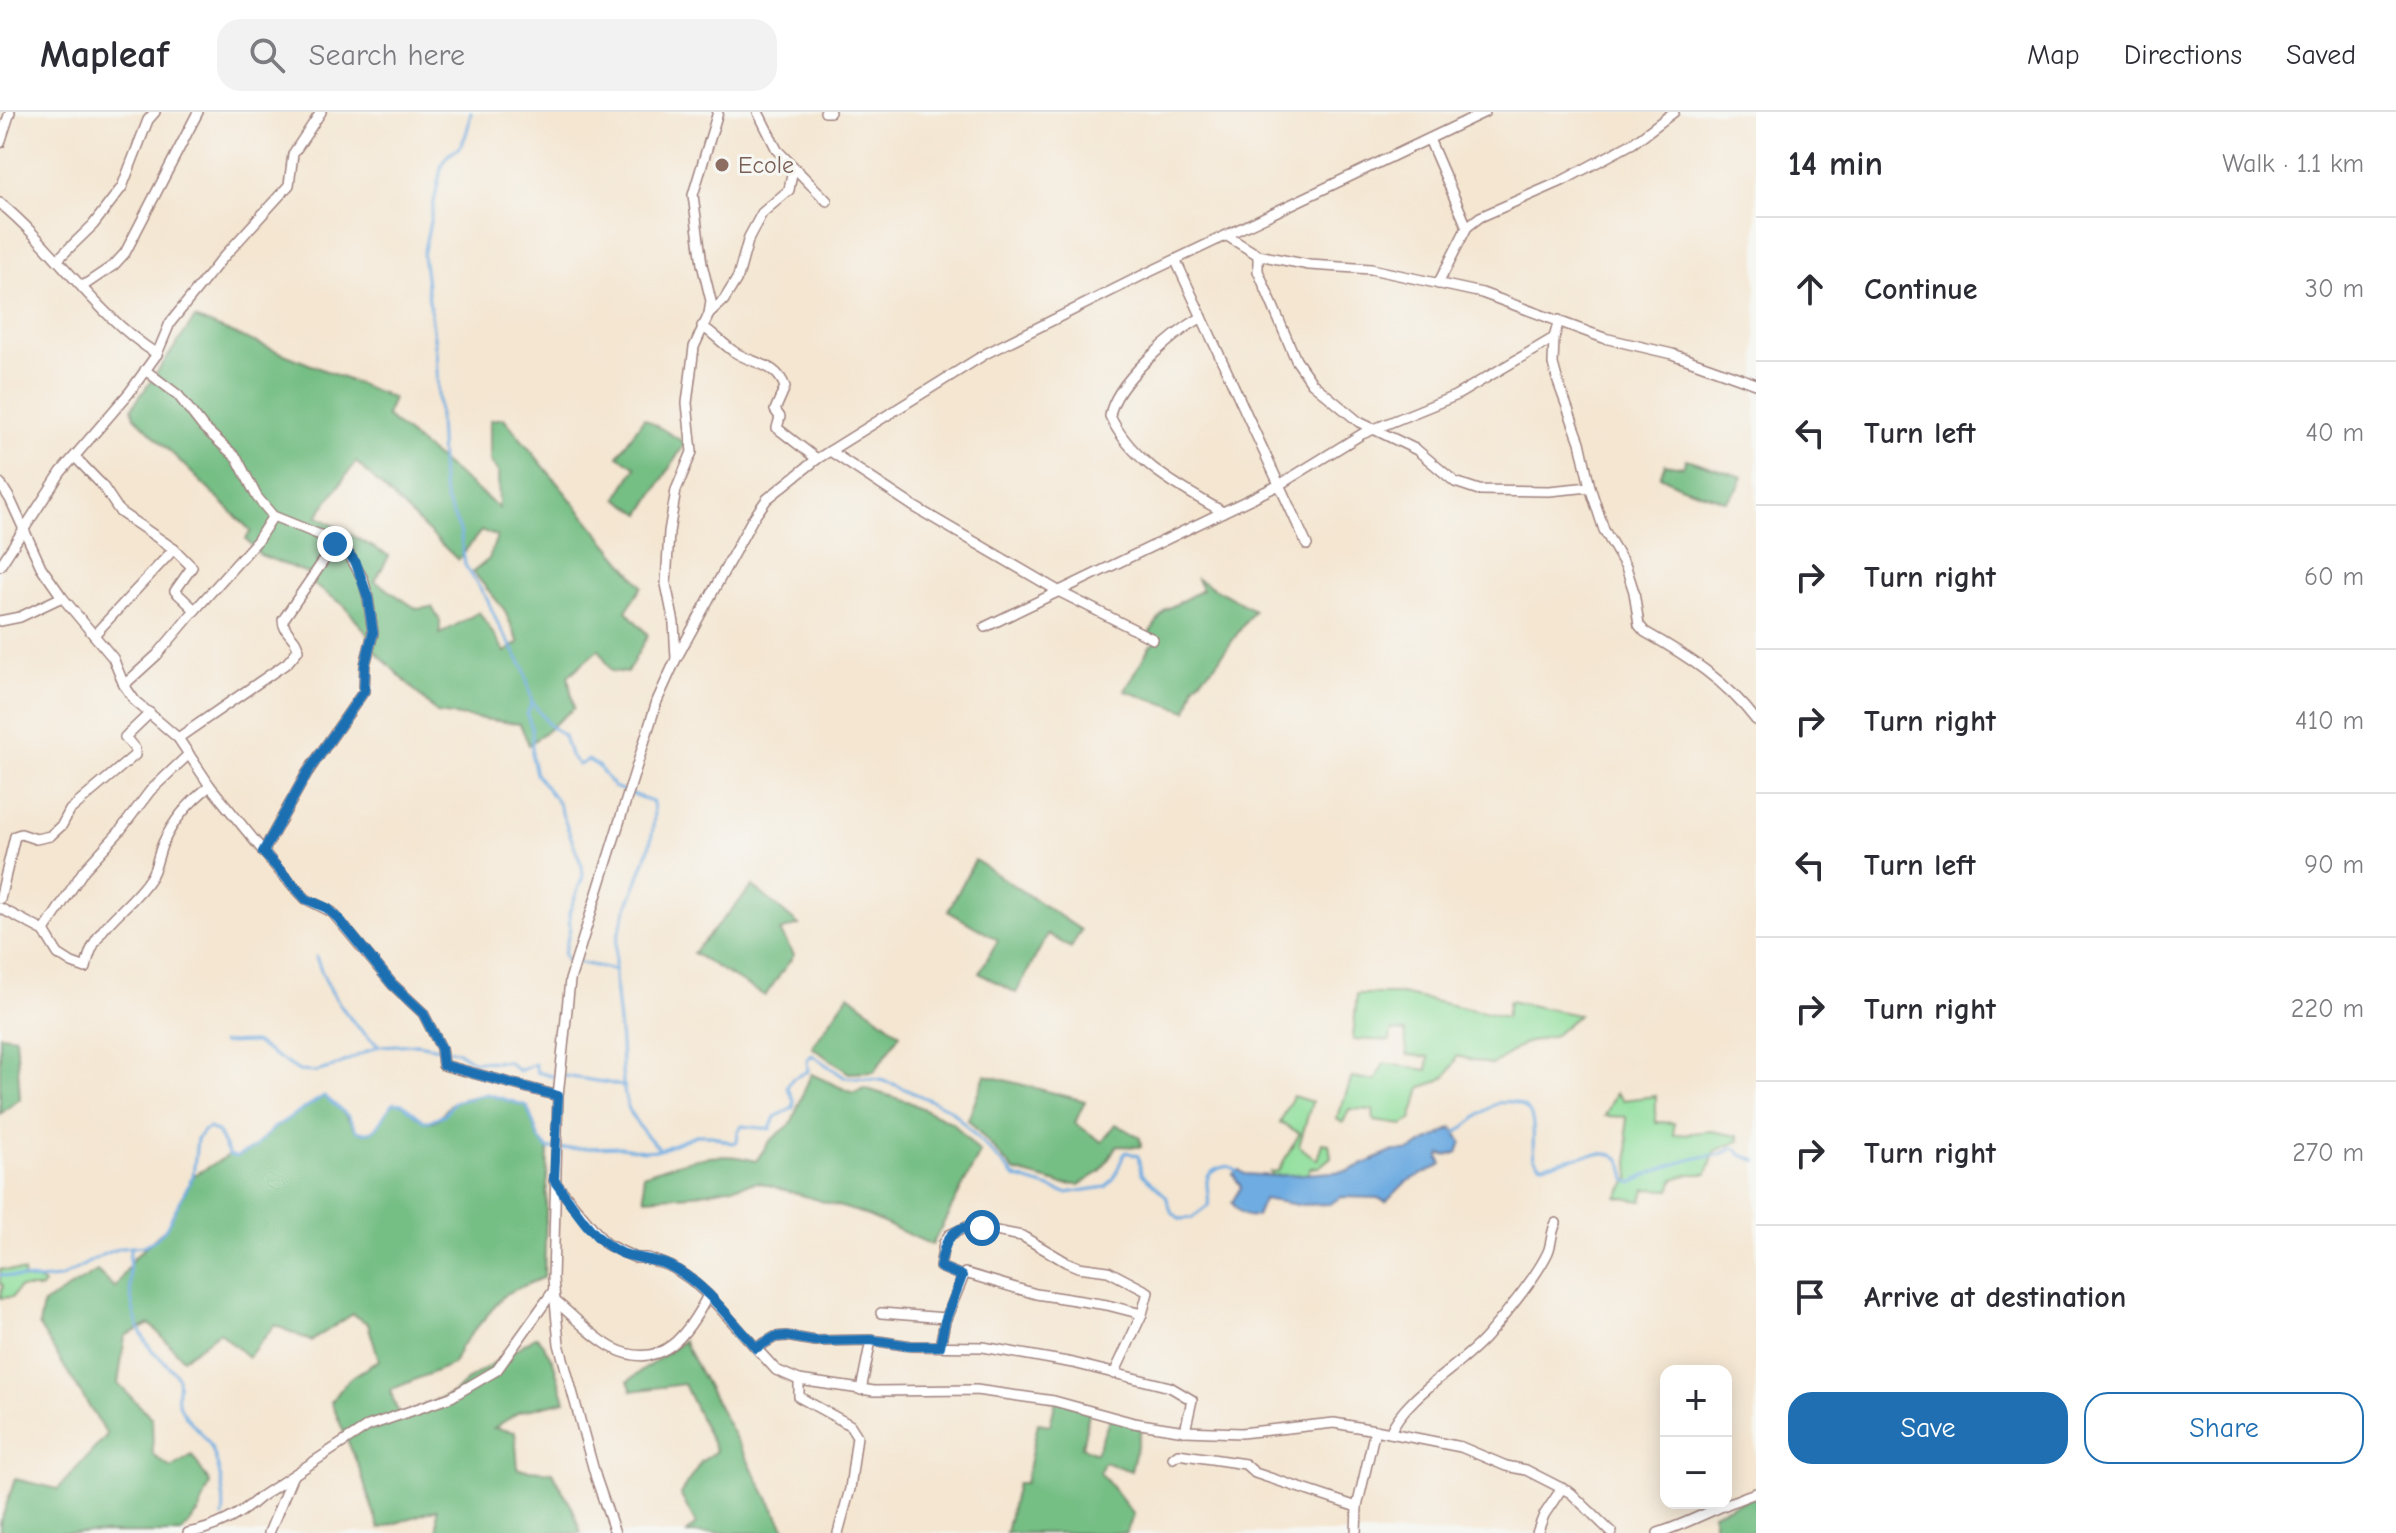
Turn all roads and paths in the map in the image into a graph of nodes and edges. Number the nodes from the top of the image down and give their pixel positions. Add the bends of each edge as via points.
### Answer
1 (10, 112) edge
2 (155, 112) edge
3 (198, 112) edge
4 (321, 112) edge
5 (718, 112) edge
6 (758, 112) edge
7 (1485, 112) edge
8 (1674, 112) edge
9 (1429, 139) junction
10 (0, 143) edge
11 (793, 168) junction
12 (827, 201) dead end
13 (0, 203) edge
14 (1467, 227) junction
15 (1227, 236) junction
16 (1258, 255) junction
17 (58, 259) junction
18 (1176, 261) junction
19 (1438, 284) junction
20 (83, 286) junction
21 (709, 314) junction
22 (1202, 317) junction
23 (1559, 320) junction
24 (702, 326) junction
25 (1554, 338) junction
26 (157, 354) junction
27 (145, 370) junction
28 (1756, 384) edge
29 (1372, 429) junction
30 (830, 451) junction
31 (75, 457) junction
32 (817, 459) junction
33 (0, 483) edge
34 (1279, 485) junction
35 (1590, 487) junction
36 (1223, 512) junction
37 (273, 516) junction
38 (25, 530) junction
39 (335, 544) junction
40 (1307, 545) dead end
41 (174, 549) junction
42 (0, 566) edge
43 (1060, 592) junction
44 (62, 597) junction
45 (195, 610) junction
46 (0, 621) edge
47 (985, 627) dead end
48 (94, 635) junction
49 (1153, 639) dead end
50 (676, 659) junction
51 (124, 685) junction
52 (150, 713) junction
53 (1756, 720) edge
54 (178, 738) junction
55 (189, 754) junction
56 (210, 786) junction
57 (263, 852) junction
58 (0, 899) edge
59 (0, 908) edge
60 (44, 931) junction
61 (558, 1096) junction
62 (554, 1180) junction
63 (1556, 1223) dead end
64 (962, 1276) junction
65 (555, 1295) junction
66 (708, 1295) junction
67 (881, 1313) dead end
68 (1142, 1314) junction
69 (946, 1318) junction
70 (871, 1340) junction
71 (940, 1346) junction
72 (756, 1348) junction
73 (1114, 1374) junction
74 (799, 1380) junction
75 (861, 1390) junction
76 (1375, 1430) junction
77 (1185, 1431) junction
78 (1390, 1433) junction
79 (1173, 1458) dead end
80 (292, 1477) junction
81 (1562, 1488) junction
82 (1756, 1493) edge
83 (1357, 1507) junction
84 (188, 1533) edge
85 (269, 1533) edge
86 (615, 1533) edge
87 (838, 1533) edge
88 (1356, 1533) edge
89 (1537, 1533) edge
90 (1612, 1533) edge
91 (1658, 1533) edge

1 - 10 street
2 - 17 street via 122,187
3 - 20 street via 125,253
4 - 26 street via 293,154 289,185 170,323
5 - 21 street via 693,195 710,291
6 - 11 street via 777,150
7 - 9 street
8 - 14 street via 1633,143
9 - 14 street
9 - 15 street
11 - 12 street
11 - 21 street via 789,190 762,213 738,277
13 - 17 street
14 - 19 street
15 - 16 street
15 - 18 street
16 - 19 street via 1371,269
16 - 29 street via 1258,271 1296,360 1312,383
17 - 20 street
18 - 22 street
18 - 30 street via 987,353
19 - 23 street
20 - 26 street via 109,319
21 - 24 street
22 - 34 street
22 - 36 street via 1158,349 1114,401 1110,416 1121,437 1149,465
23 - 25 street
23 - 28 street
24 - 32 street via 732,351 770,367 782,379 785,387 775,407 780,417 777,428
24 - 50 street via 687,403 692,452 676,490 669,532 666,584
25 - 29 street via 1455,396
25 - 35 street via 1553,364
26 - 27 street
27 - 31 street
27 - 37 street via 178,395 237,458
29 - 34 street
29 - 35 street via 1417,450 1455,482 1479,490
30 - 32 street
30 - 43 street
31 - 38 street
31 - 41 street via 120,512
32 - 50 street via 767,499 752,520
33 - 38 street
34 - 36 street
34 - 40 street
35 - 53 street via 1604,530 1631,581 1639,625 1720,680
36 - 43 street
37 - 39 street
37 - 45 street
38 - 42 street
38 - 44 street via 32,551
39 - 54 street via 283,620 298,650
39 - 57 street via 356,563 368,598 373,633 364,691 307,773
41 - 45 street via 192,568 175,591
41 - 48 street
43 - 47 street
43 - 49 street
44 - 46 street
44 - 48 street
45 - 51 street
48 - 51 street via 113,658
50 - 61 street via 657,701 570,980
51 - 52 street
52 - 54 street
52 - 58 street via 125,737 135,755 70,810 56,831 41,839 15,836
54 - 55 street
55 - 56 street
55 - 60 street via 150,791 84,870
56 - 57 street
56 - 60 street via 177,817 153,874 103,931 86,968 58,954
57 - 61 street via 306,899 338,918 423,1013 441,1048 443,1065
59 - 60 street
61 - 62 street
62 - 65 street
62 - 66 street via 606,1244 628,1256 672,1267
63 - 78 street via 1540,1266 1494,1327 1402,1413
64 - 68 street
64 - 68 street via 940,1267 949,1235 969,1226 1022,1236 1066,1262 1108,1271 1148,1292
64 - 69 street
65 - 66 street via 614,1348 655,1355 686,1334
65 - 80 street via 497,1370 451,1397 368,1426
65 - 86 street via 559,1344
66 - 72 street
67 - 69 street
68 - 73 street
69 - 71 street
70 - 71 street
70 - 72 street via 786,1336
70 - 75 street
71 - 73 street via 1031,1354
72 - 74 street via 776,1370
73 - 77 street via 1170,1387 1192,1400
74 - 75 street
74 - 87 street via 799,1397 850,1425 857,1436
75 - 77 street via 976,1390 1054,1401
76 - 77 street via 1334,1423 1241,1433
76 - 78 street
76 - 83 street
78 - 81 street via 1461,1447
79 - 83 street via 1178,1454 1245,1464 1255,1473
80 - 84 street via 244,1511
80 - 85 street
81 - 89 street
81 - 90 street
82 - 91 street
83 - 88 street

